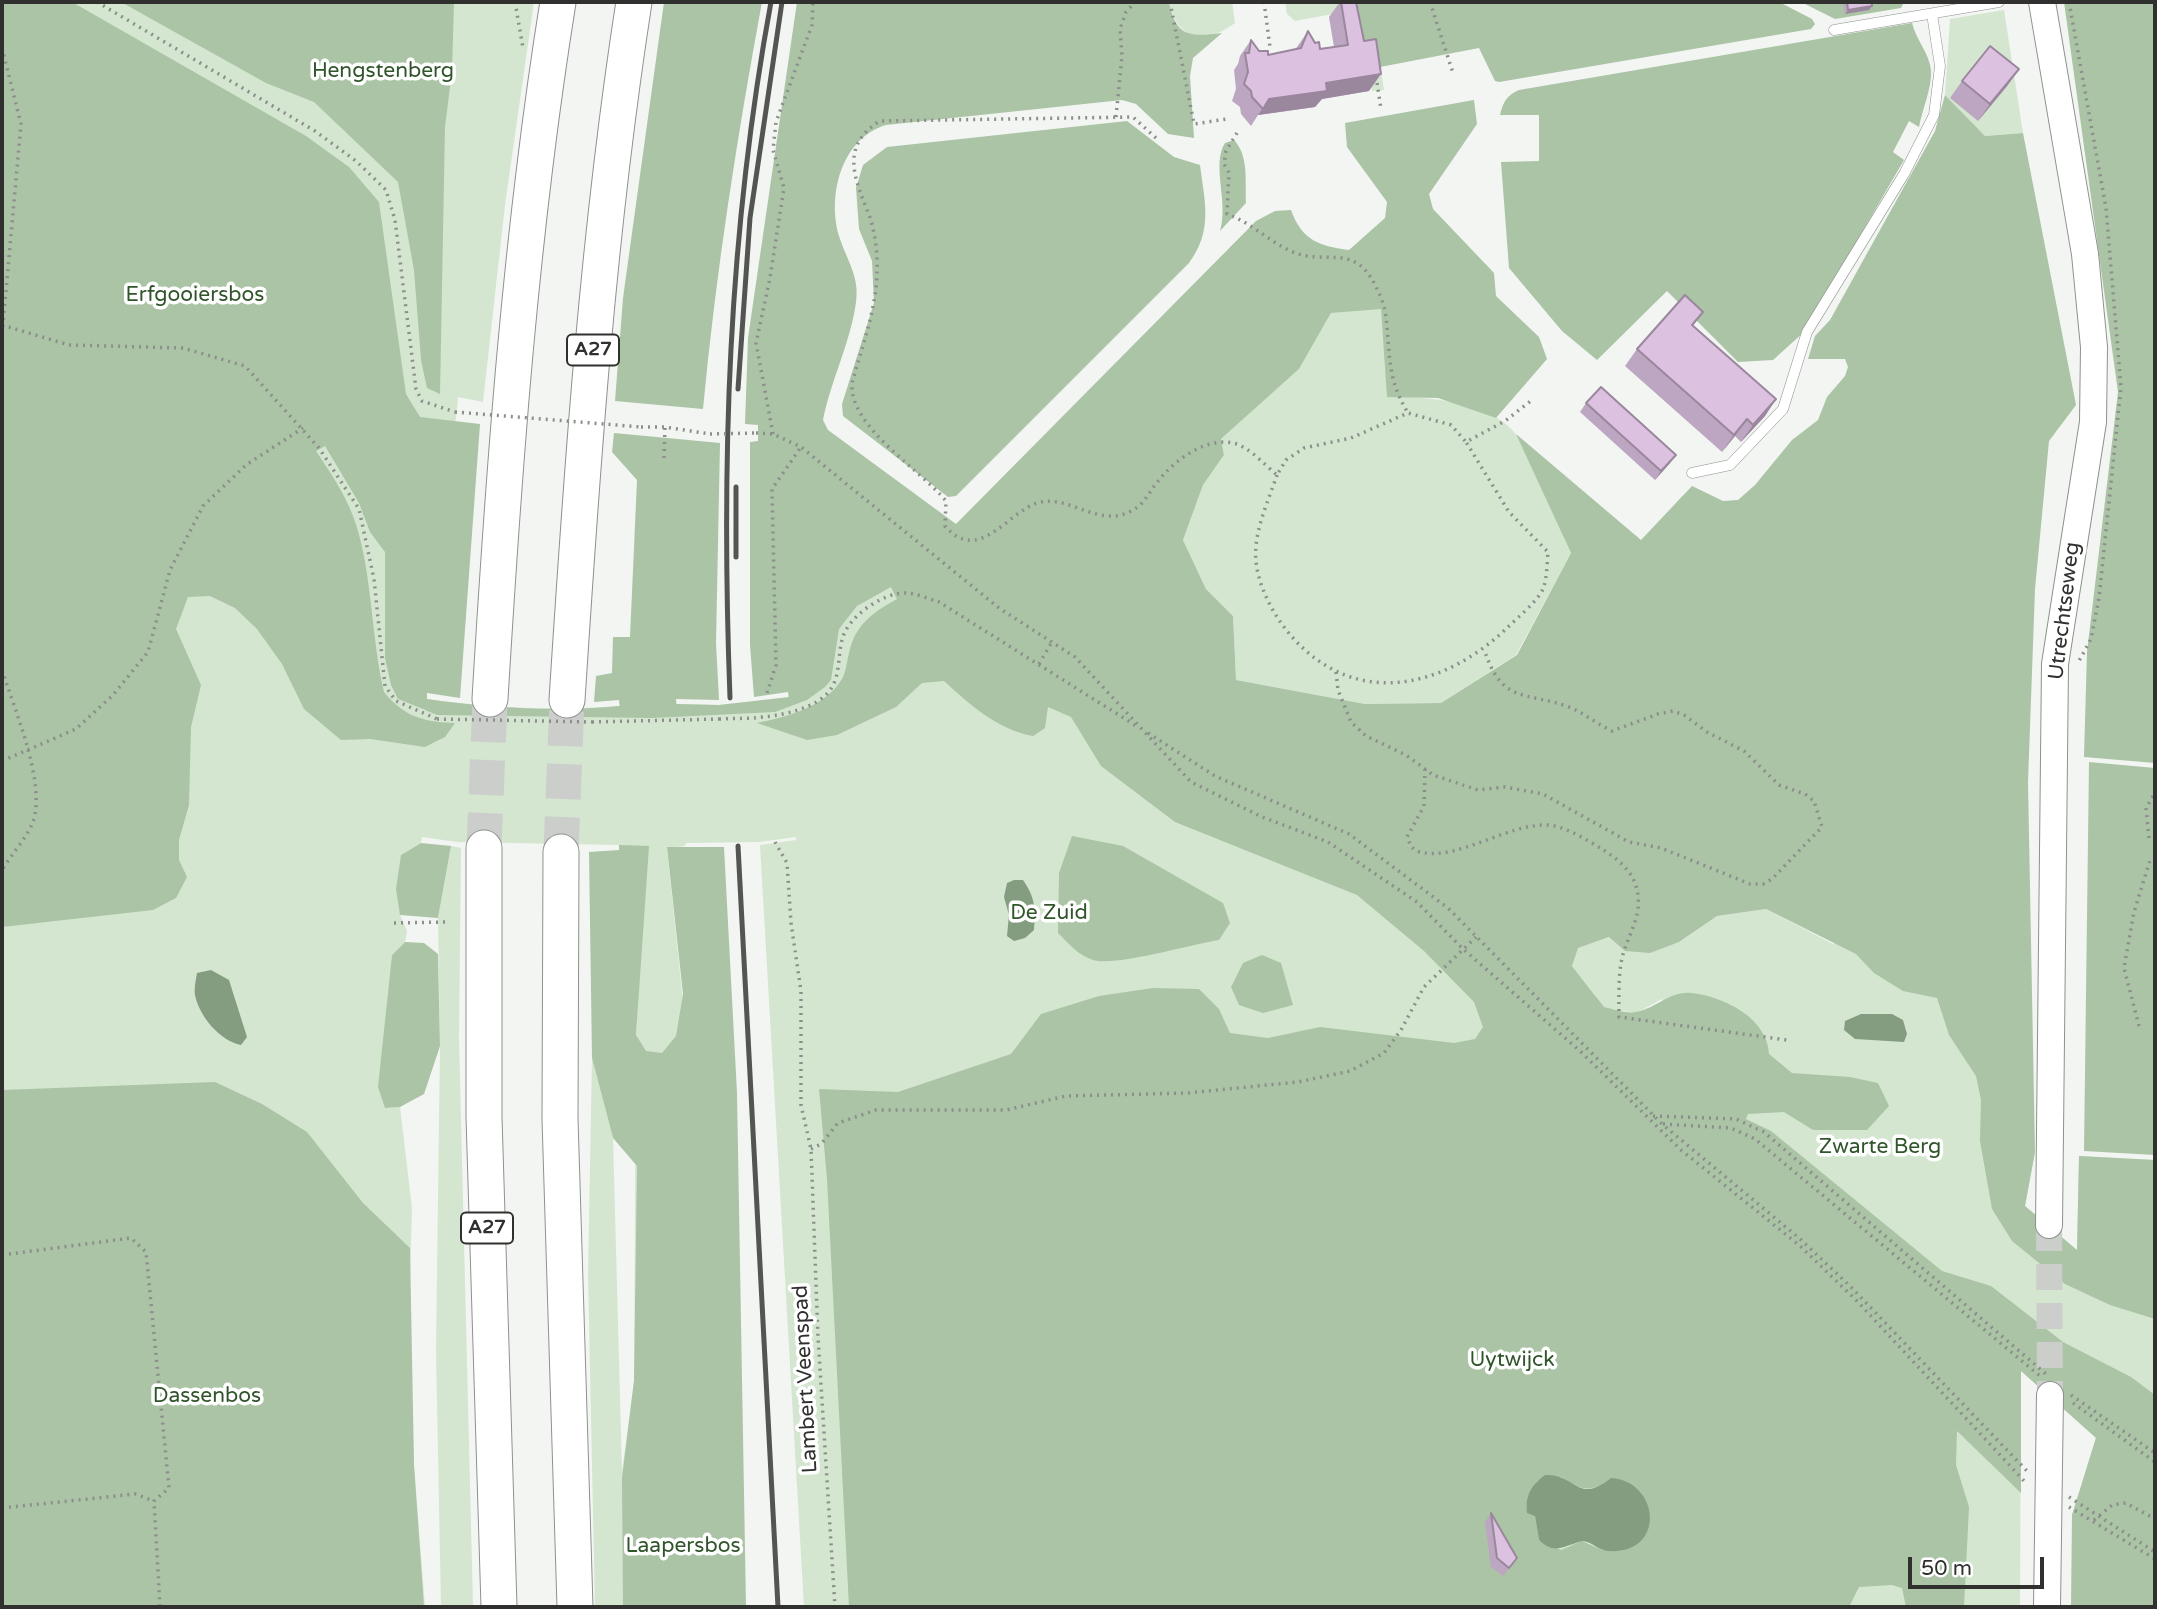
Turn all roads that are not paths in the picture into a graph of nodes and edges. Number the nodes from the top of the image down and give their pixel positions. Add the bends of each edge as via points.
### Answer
1 (558, 2) edge
2 (634, 2) edge
3 (1998, 2) edge
4 (2042, 2) edge
5 (1932, 14) junction
6 (1834, 30) dead end
7 (1692, 473) dead end
8 (490, 699) tunnel mouth
9 (579, 711) tunnel mouth
10 (484, 848) tunnel mouth
11 (561, 852) tunnel mouth
12 (2049, 1225) tunnel mouth
13 (2056, 1388) tunnel mouth
14 (499, 1607) edge
15 (575, 1607) edge
16 (2048, 1607) edge

1 - 8 highway via 505,460
2 - 9 highway, A27 via 582,460
3 - 5 lane
4 - 12 main road, Utrechtseweg via 2085,254 2094,347 2092,422 2055,664
5 - 6 lane
5 - 7 lane via 1940,66 1934,115 1904,174 1807,331 1783,409 1730,465
10 - 14 highway, A27 via 485,1130
11 - 15 highway via 561,1119
13 - 16 main road via 2047,1492

